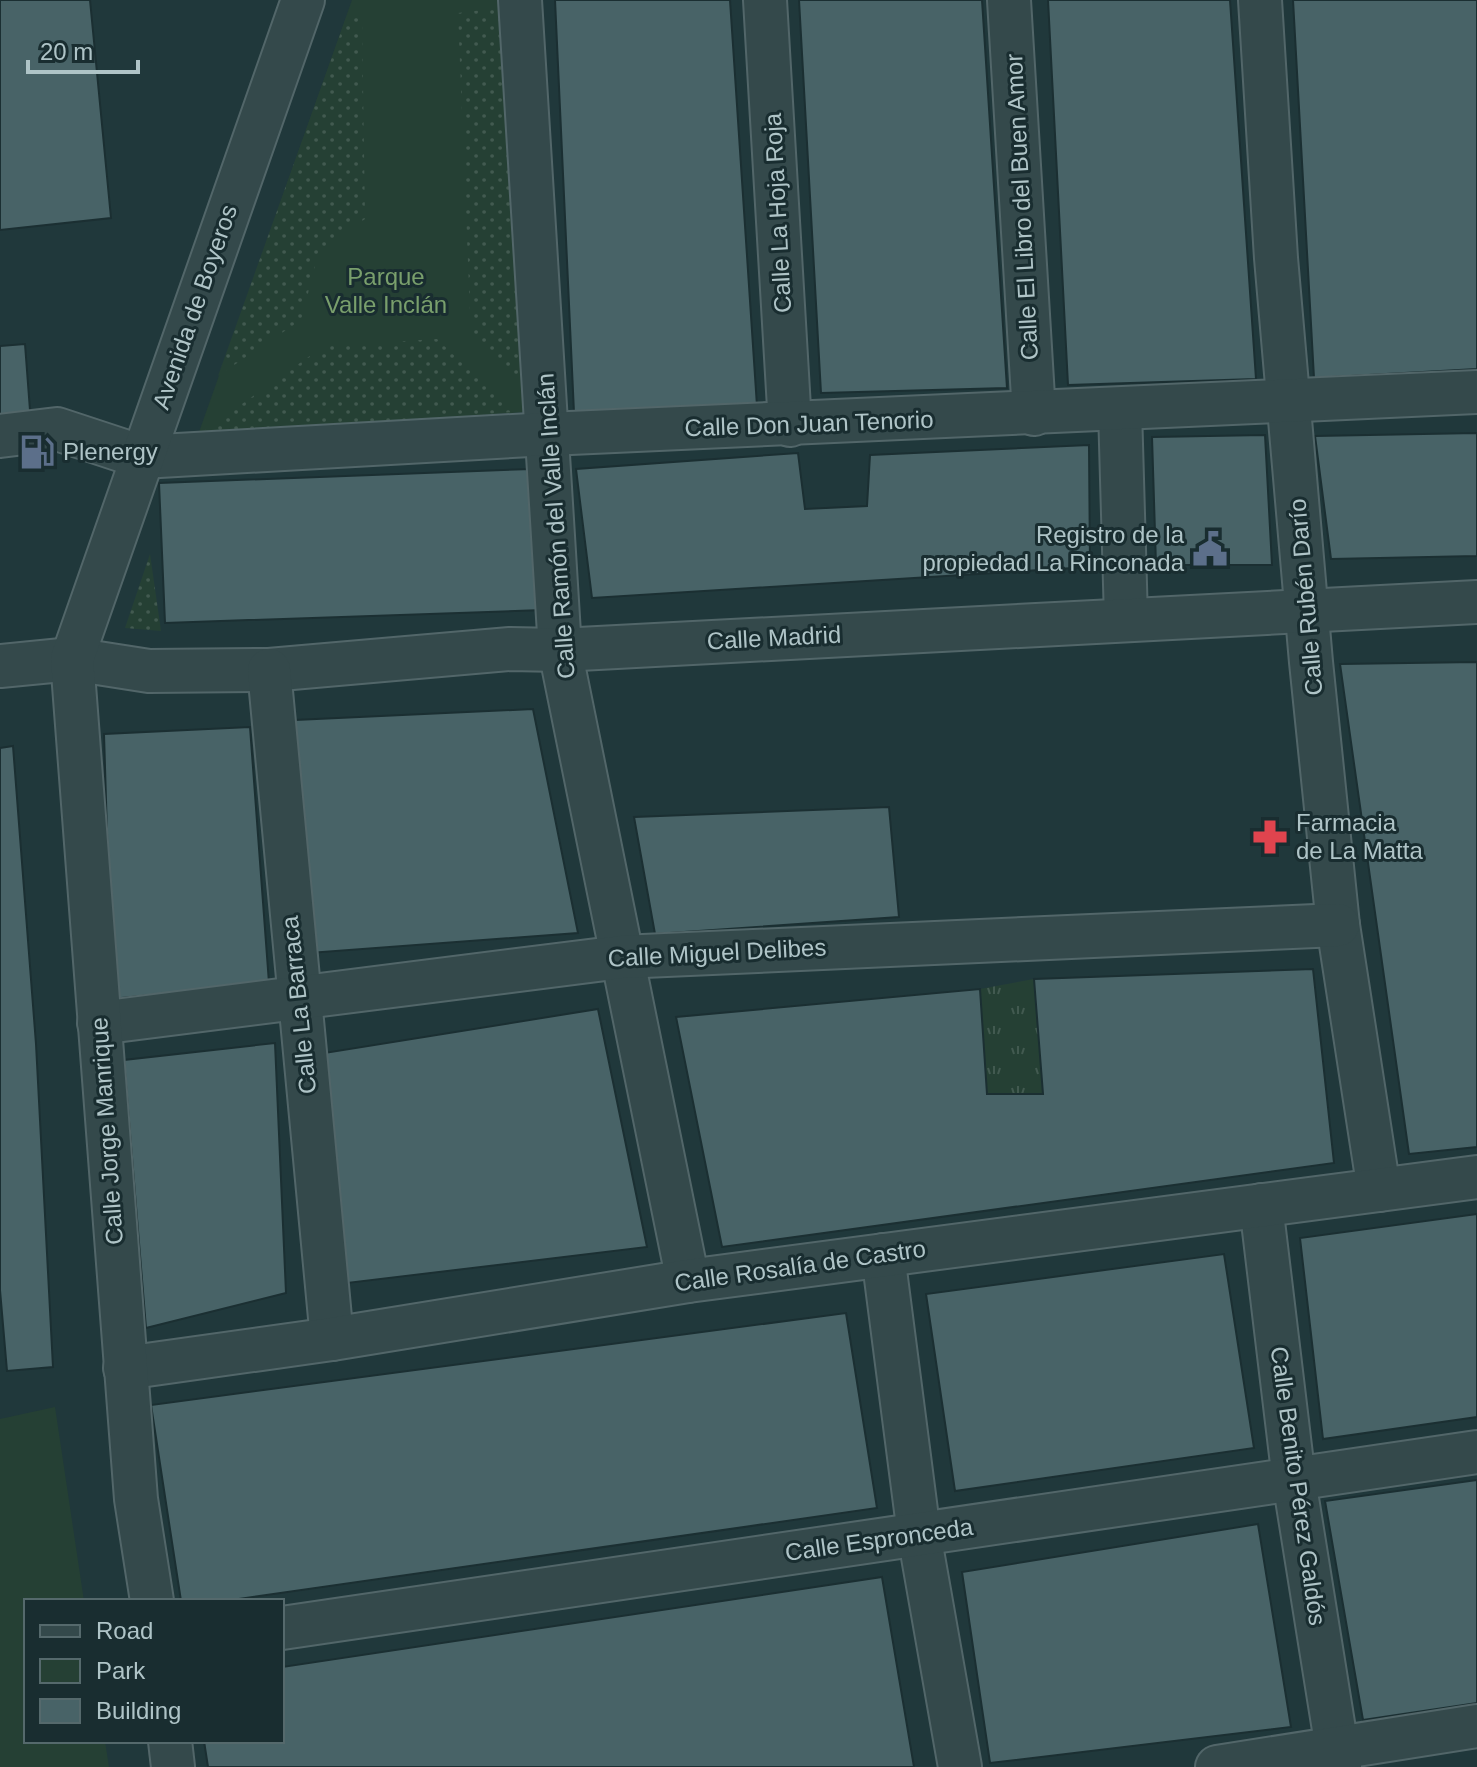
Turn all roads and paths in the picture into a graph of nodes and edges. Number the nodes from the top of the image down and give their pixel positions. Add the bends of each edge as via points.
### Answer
1 (303, 0) edge
2 (520, 0) edge
3 (765, 0) edge
4 (1009, 0) edge
5 (1260, 0) edge
6 (1477, 392) edge
7 (1288, 400) junction
8 (1120, 409) junction
9 (1034, 414) junction
10 (790, 425) junction
11 (548, 434) junction
12 (0, 436) edge
13 (142, 457) junction
14 (1477, 602) edge
15 (1306, 613) junction
16 (1126, 619) junction
17 (560, 650) junction
18 (72, 659) junction
19 (0, 666) edge
20 (269, 670) junction
21 (1338, 925) junction
22 (621, 957) junction
23 (298, 998) junction
24 (99, 1023) junction
25 (1477, 1177) edge
26 (1379, 1190) junction
27 (1261, 1205) junction
28 (883, 1255) junction
29 (688, 1281) junction
30 (332, 1339) junction
31 (125, 1368) junction
32 (1477, 1452) edge
33 (1294, 1480) junction
34 (919, 1534) junction
35 (152, 1599) edge
36 (284, 1628) edge
37 (1477, 1726) edge
38 (170, 1743) edge
39 (1338, 1758) edge
40 (173, 1767) edge
41 (960, 1767) edge
42 (1217, 1767) edge

1 - 13 street, Avenida de Boyeros
2 - 11 street, Calle Ramón del Valle Inclán
3 - 10 street, Calle La Hoja Roja
4 - 9 street, Calle El Libro del Buen Amor
5 - 7 street, Calle Rubén Darío
6 - 7 street, Calle Don Juan Tenorio
7 - 8 street, Calle Don Juan Tenorio
7 - 15 street, Calle Rubén Darío
8 - 9 street, Calle Don Juan Tenorio
8 - 16 street
9 - 10 street, Calle Don Juan Tenorio
10 - 11 street, Calle Don Juan Tenorio
11 - 13 street, Calle Don Juan Tenorio
11 - 17 street, Calle Ramón del Valle Inclán
12 - 13 street via 57,429
13 - 18 street, Avenida de Boyeros
14 - 15 street, Calle Madrid
15 - 16 street, Calle Madrid
15 - 21 street, Calle Rubén Darío
16 - 17 street, Calle Madrid
17 - 20 street, Calle Madrid via 510,649
17 - 22 street, Calle Ramón del Valle Inclán
18 - 19 street, Calle Madrid
18 - 20 street, Calle Madrid via 149,671
18 - 24 street, Calle Jorge Manrique
20 - 23 street, Calle La Barraca
21 - 22 street, Calle Miguel Delibes
21 - 26 street, Calle Rubén Darío
22 - 23 street, Calle Miguel Delibes
22 - 29 street, Calle Ramón del Valle Inclán
23 - 24 street, Calle Miguel Delibes
23 - 30 street, Calle La Barraca
24 - 31 street, Calle Jorge Manrique
25 - 26 street, Calle Rosalía de Castro
26 - 27 street, Calle Rosalía de Castro
27 - 28 street, Calle Rosalía de Castro
27 - 33 street, Calle Benito Pérez Galdós
28 - 29 street, Calle Rosalía de Castro
28 - 34 street
29 - 30 street, Calle Rosalía de Castro
30 - 31 street, Calle Rosalía de Castro
31 - 35 street, Calle Jorge Manrique via 136,1499
32 - 33 street, Calle Espronceda
33 - 34 street, Calle Espronceda
33 - 39 street, Calle Benito Pérez Galdós
34 - 36 street, Calle Espronceda
34 - 41 street
37 - 39 street
38 - 40 street
39 - 42 street

